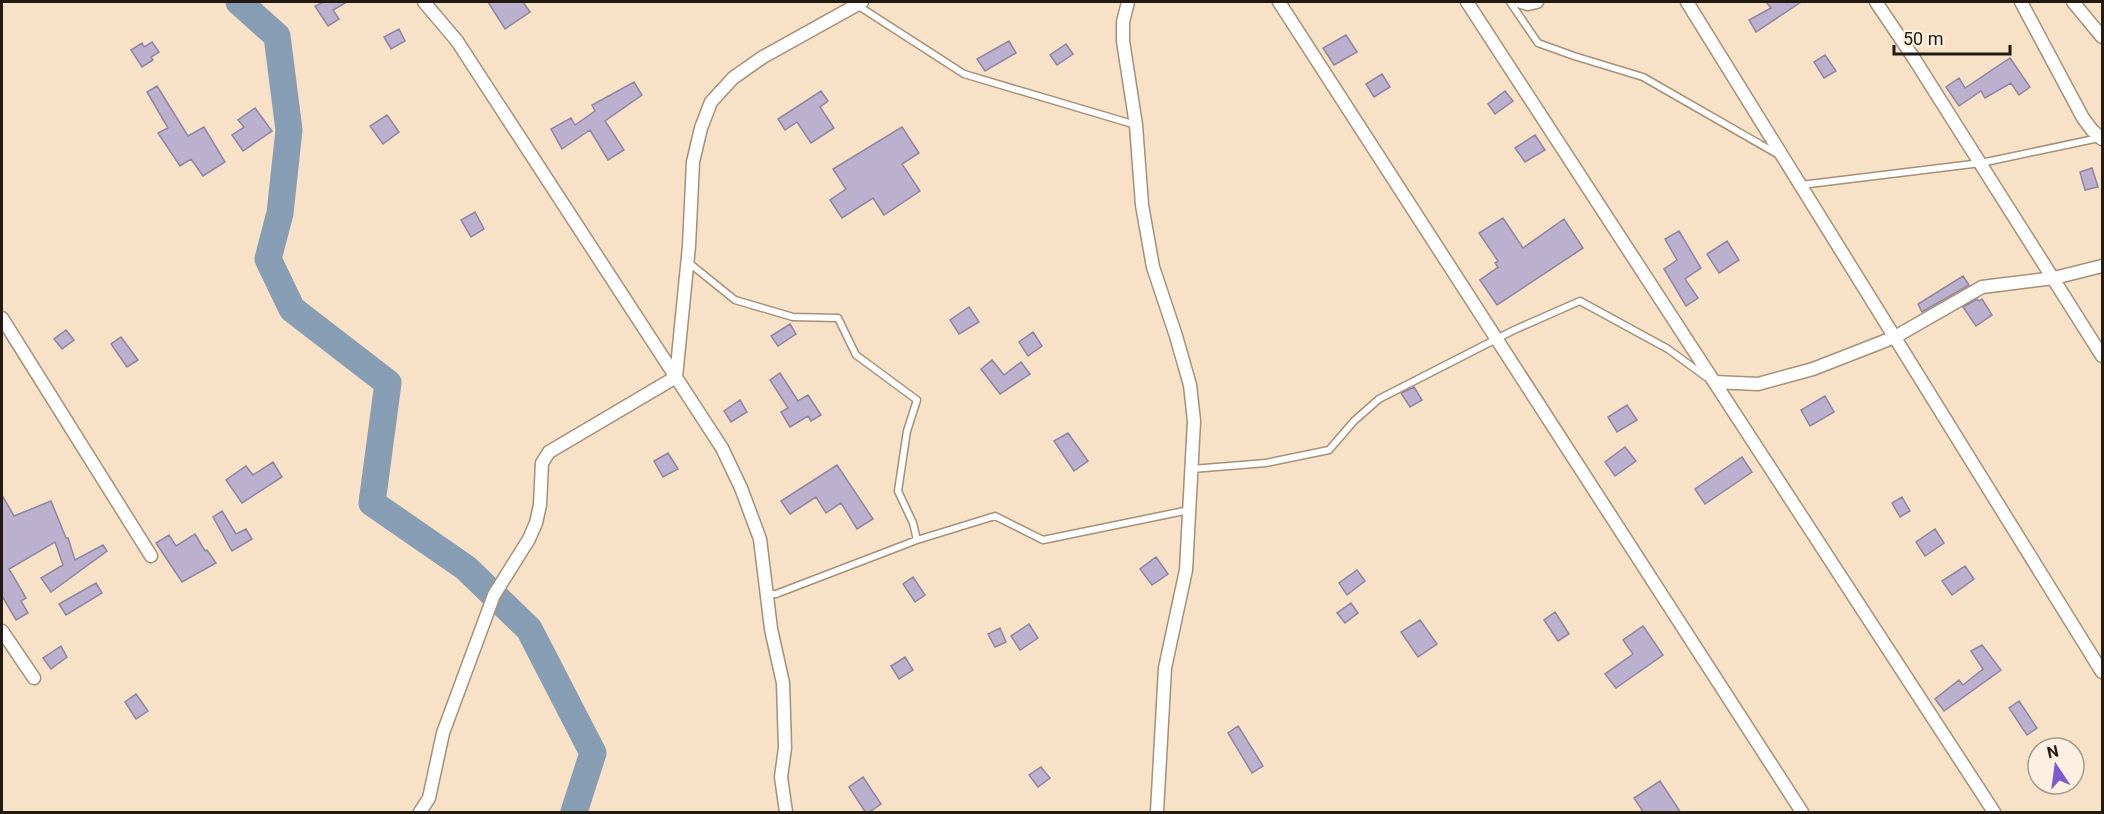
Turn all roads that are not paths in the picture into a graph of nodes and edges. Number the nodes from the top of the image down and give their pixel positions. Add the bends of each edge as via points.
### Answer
1 (424, 2) edge
2 (858, 2) edge
3 (1128, 2) edge
4 (1279, 2) edge
5 (1467, 2) edge
6 (1510, 2) edge
7 (1521, 2) edge
8 (1537, 2) edge
9 (1687, 2) edge
10 (1876, 2) edge
11 (2021, 2) edge
12 (2073, 2) edge
13 (2103, 38) edge
14 (1136, 125) junction
15 (2101, 138) edge
16 (1785, 159) junction
17 (1981, 163) junction
18 (1801, 185) junction
19 (688, 262) junction
20 (2103, 266) edge
21 (2054, 278) junction
22 (2, 318) edge
23 (1895, 337) junction
24 (1497, 339) junction
25 (2103, 356) edge
26 (676, 377) junction
27 (1714, 382) junction
28 (1192, 469) junction
29 (1190, 509) junction
30 (917, 540) junction
31 (151, 556) dead end
32 (767, 594) junction
33 (2, 631) edge
34 (2103, 672) edge
35 (34, 678) dead end
36 (420, 813) edge
37 (786, 813) edge
38 (1157, 813) edge
39 (1802, 813) edge
40 (1994, 813) edge

1 - 26 street via 457,41
2 - 14 lane via 964,74
2 - 19 street via 755,63 733,78 711,102 693,162
3 - 14 street via 1123,41
4 - 24 street
5 - 27 street
6 - 16 lane via 1538,43 1643,77
7 - 8 street
9 - 16 street
10 - 17 street
11 - 15 street via 2083,118
12 - 13 street
14 - 28 street via 1153,267 1190,385 1194,421
15 - 17 lane
16 - 18 street
17 - 18 lane
17 - 21 street
18 - 23 street
19 - 26 street
19 - 30 lane via 735,300 793,316 838,318 856,355 917,400 907,430 898,491
20 - 21 street
21 - 23 street via 1982,287
21 - 25 street
22 - 31 street
23 - 27 street via 1813,369 1758,384
23 - 34 street
24 - 27 lane via 1580,301 1668,349
24 - 28 lane via 1379,399 1329,450 1266,464
24 - 39 street
26 - 32 street via 722,448 741,488 760,538
26 - 36 street via 543,459 536,523 494,596 443,733 429,798
27 - 40 street
28 - 29 street
29 - 30 lane via 1043,540 995,516
29 - 38 street via 1186,570 1165,668
30 - 32 lane via 776,594
32 - 37 street via 783,684 785,748 781,777
33 - 35 street

